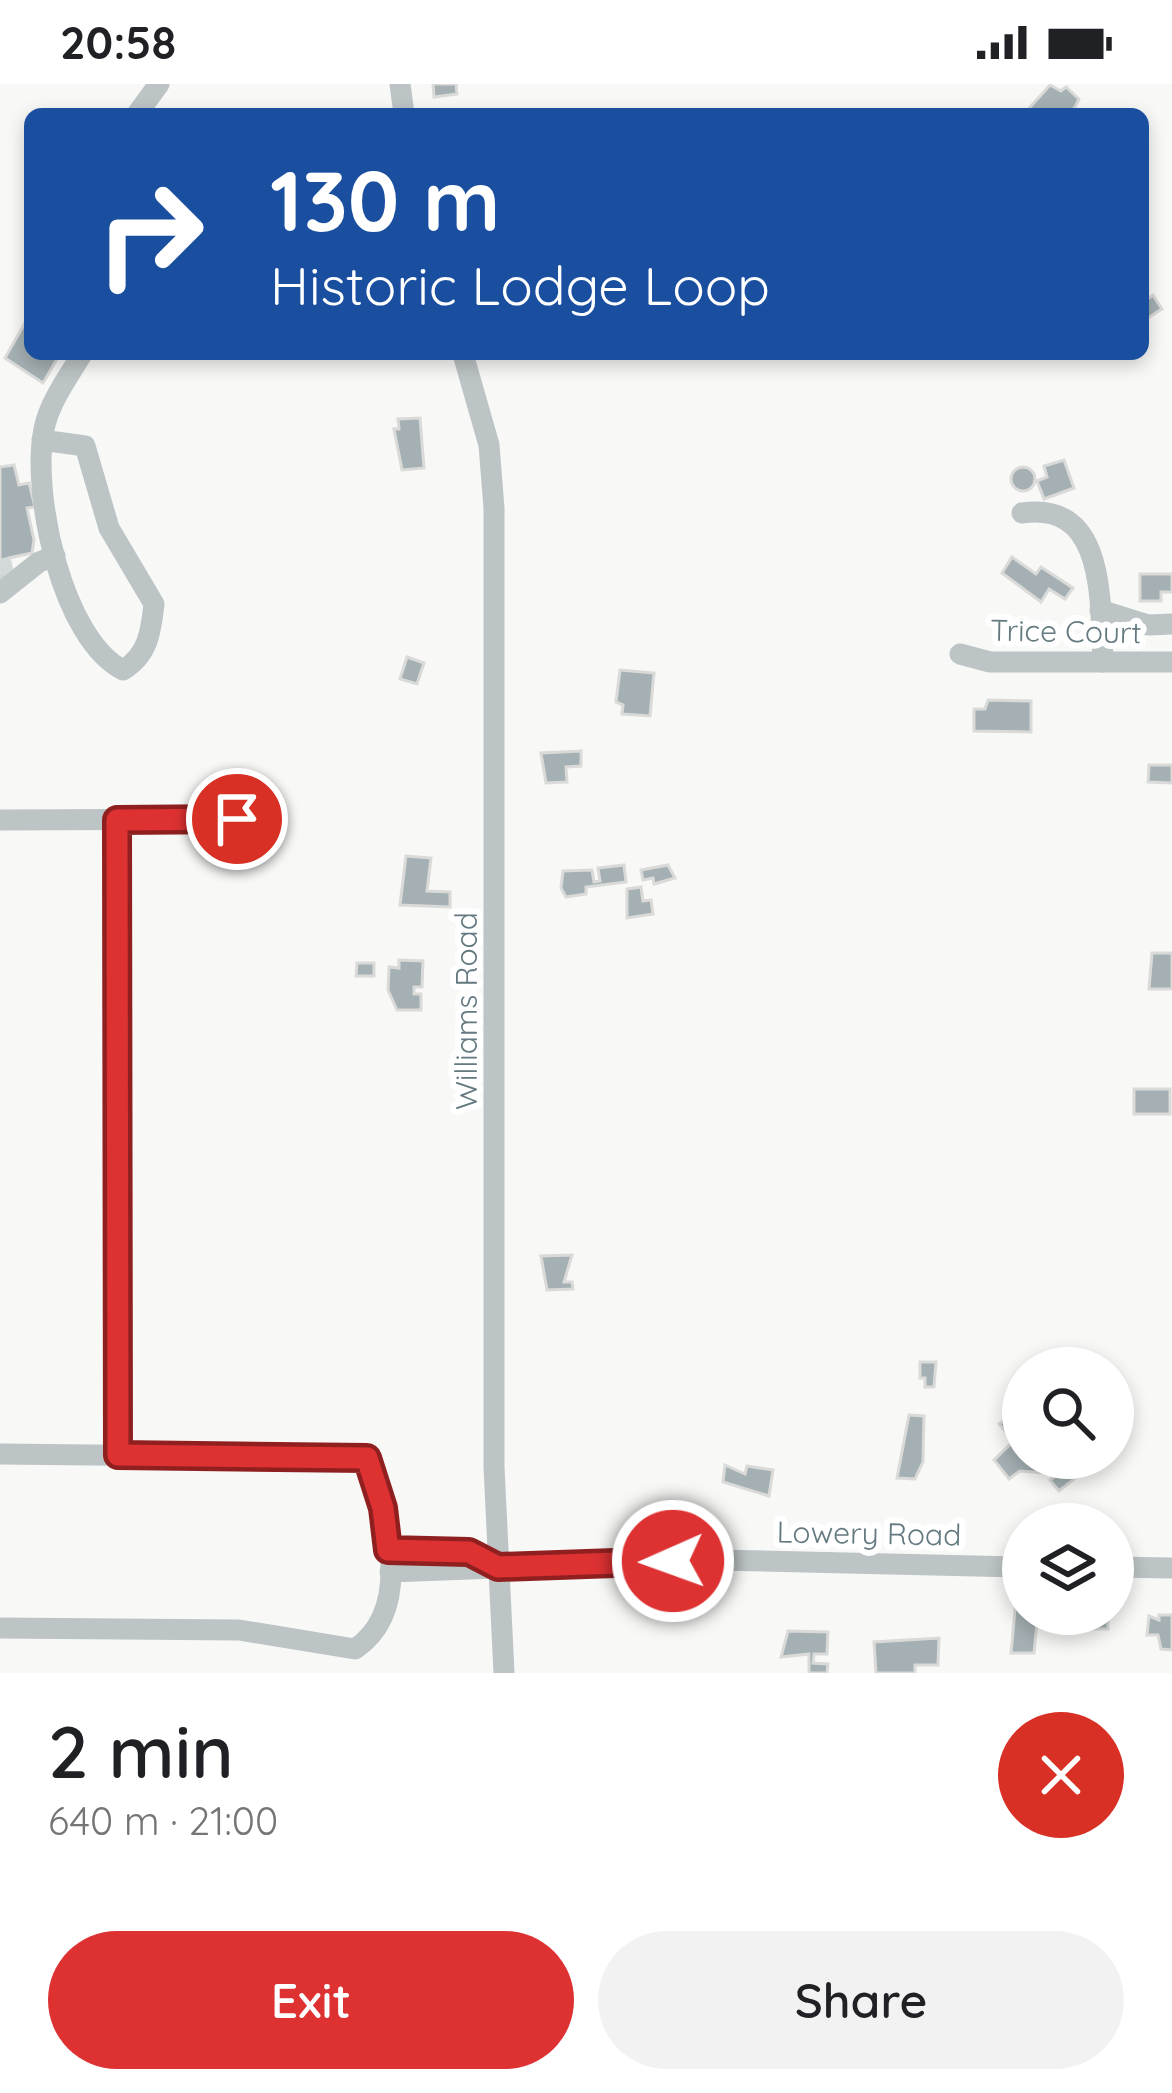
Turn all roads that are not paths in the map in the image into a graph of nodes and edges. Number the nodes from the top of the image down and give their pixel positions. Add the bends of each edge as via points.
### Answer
1 (79, 360) edge
2 (465, 360) edge
3 (42, 440) junction
4 (1022, 514) dead end
5 (47, 559) junction
6 (11, 567) dead end
7 (0, 593) edge
8 (1100, 610) junction
9 (1172, 624) edge
10 (960, 654) dead end
11 (1103, 662) junction
12 (1172, 662) edge
13 (237, 819) dead end
14 (0, 820) edge
15 (117, 820) junction
16 (0, 1454) edge
17 (118, 1455) junction
18 (389, 1561) junction
19 (498, 1567) junction
20 (1002, 1567) edge
21 (1134, 1568) edge
22 (1172, 1568) edge
23 (0, 1628) edge
24 (504, 1673) edge

1 - 3 street
2 - 19 street, Williams Road via 489,446 494,508
3 - 5 street
3 - 5 street via 85,446 109,528 154,604 139,660 123,670 105,661
4 - 8 street via 1045,510 1076,523
5 - 6 street
5 - 7 street
8 - 9 street
8 - 11 street
10 - 11 street, Trice Court via 990,662
11 - 12 street, Trice Court
13 - 15 street
14 - 15 street
15 - 17 street
16 - 17 street
17 - 18 street via 367,1458
18 - 19 street, Lowery Road
18 - 23 street via 386,1606 355,1649 239,1630
19 - 20 street, Lowery Road via 717,1560
19 - 24 street, Williams Road
21 - 22 street

